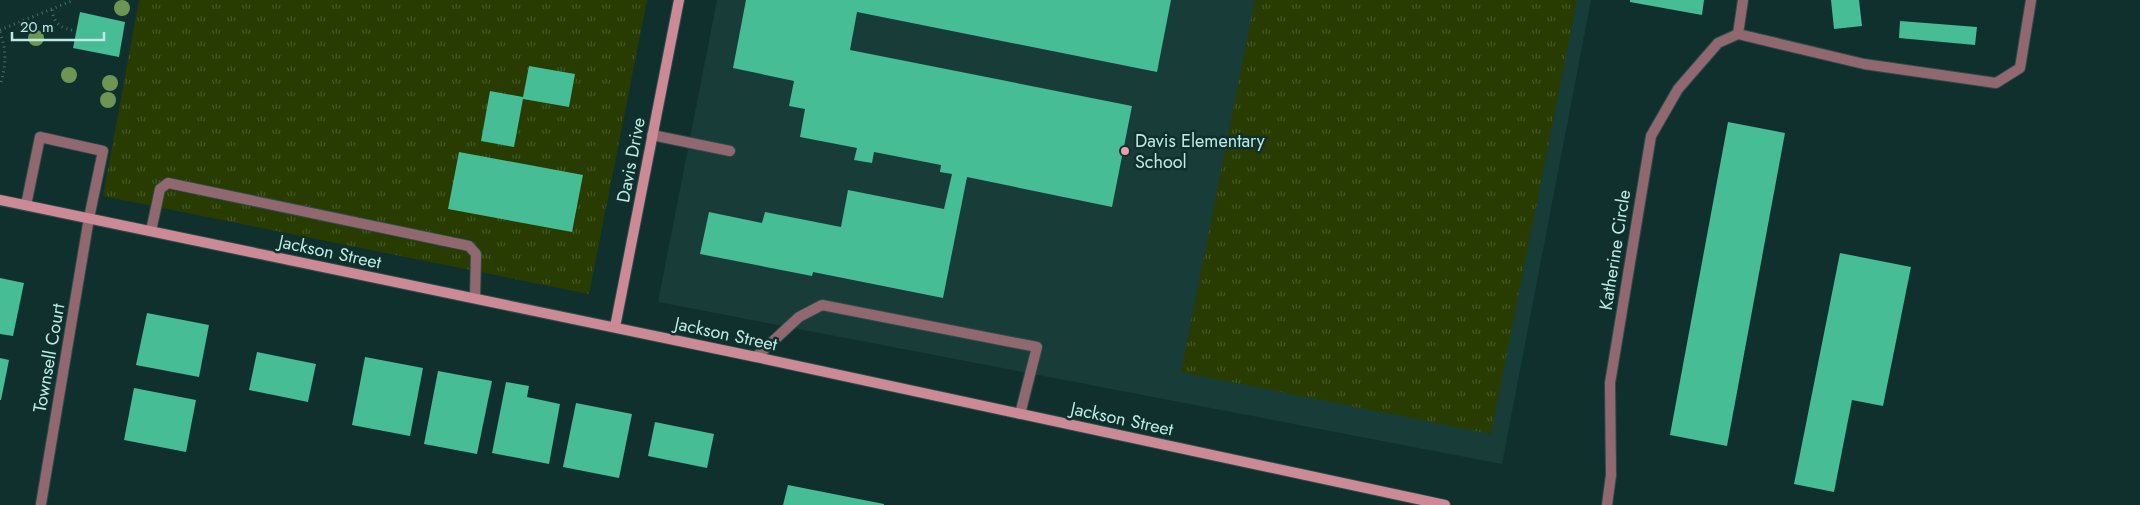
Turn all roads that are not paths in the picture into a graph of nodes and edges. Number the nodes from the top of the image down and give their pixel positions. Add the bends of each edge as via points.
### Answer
1 (679, 0) edge
2 (1743, 0) edge
3 (2031, 0) edge
4 (1738, 34) junction
5 (652, 135) junction
6 (730, 150) dead end
7 (0, 200) edge
8 (26, 205) junction
9 (89, 218) junction
10 (151, 231) junction
11 (475, 298) junction
12 (615, 327) junction
13 (756, 357) junction
14 (1020, 414) junction
15 (41, 504) edge
16 (1445, 505) edge
17 (1607, 505) edge

1 - 5 street, Davis Drive
2 - 4 street
3 - 4 street via 2020,68 1996,83 1864,64
4 - 17 street, Katherine Circle via 1718,43 1678,89 1651,136 1610,384 1611,475
5 - 6 street
5 - 12 street, Davis Drive
7 - 8 street, Jackson Street
8 - 9 street, Jackson Street
8 - 9 street, Townsell Court via 40,137 103,150
9 - 10 street, Jackson Street
9 - 15 street, Townsell Court
10 - 11 street, Jackson Street
10 - 11 street via 160,189 168,183 469,246 476,254
11 - 12 street, Jackson Street
12 - 13 street, Jackson Street
13 - 14 street, Jackson Street
13 - 14 street via 799,316 822,305 1036,346
14 - 16 street, Jackson Street

